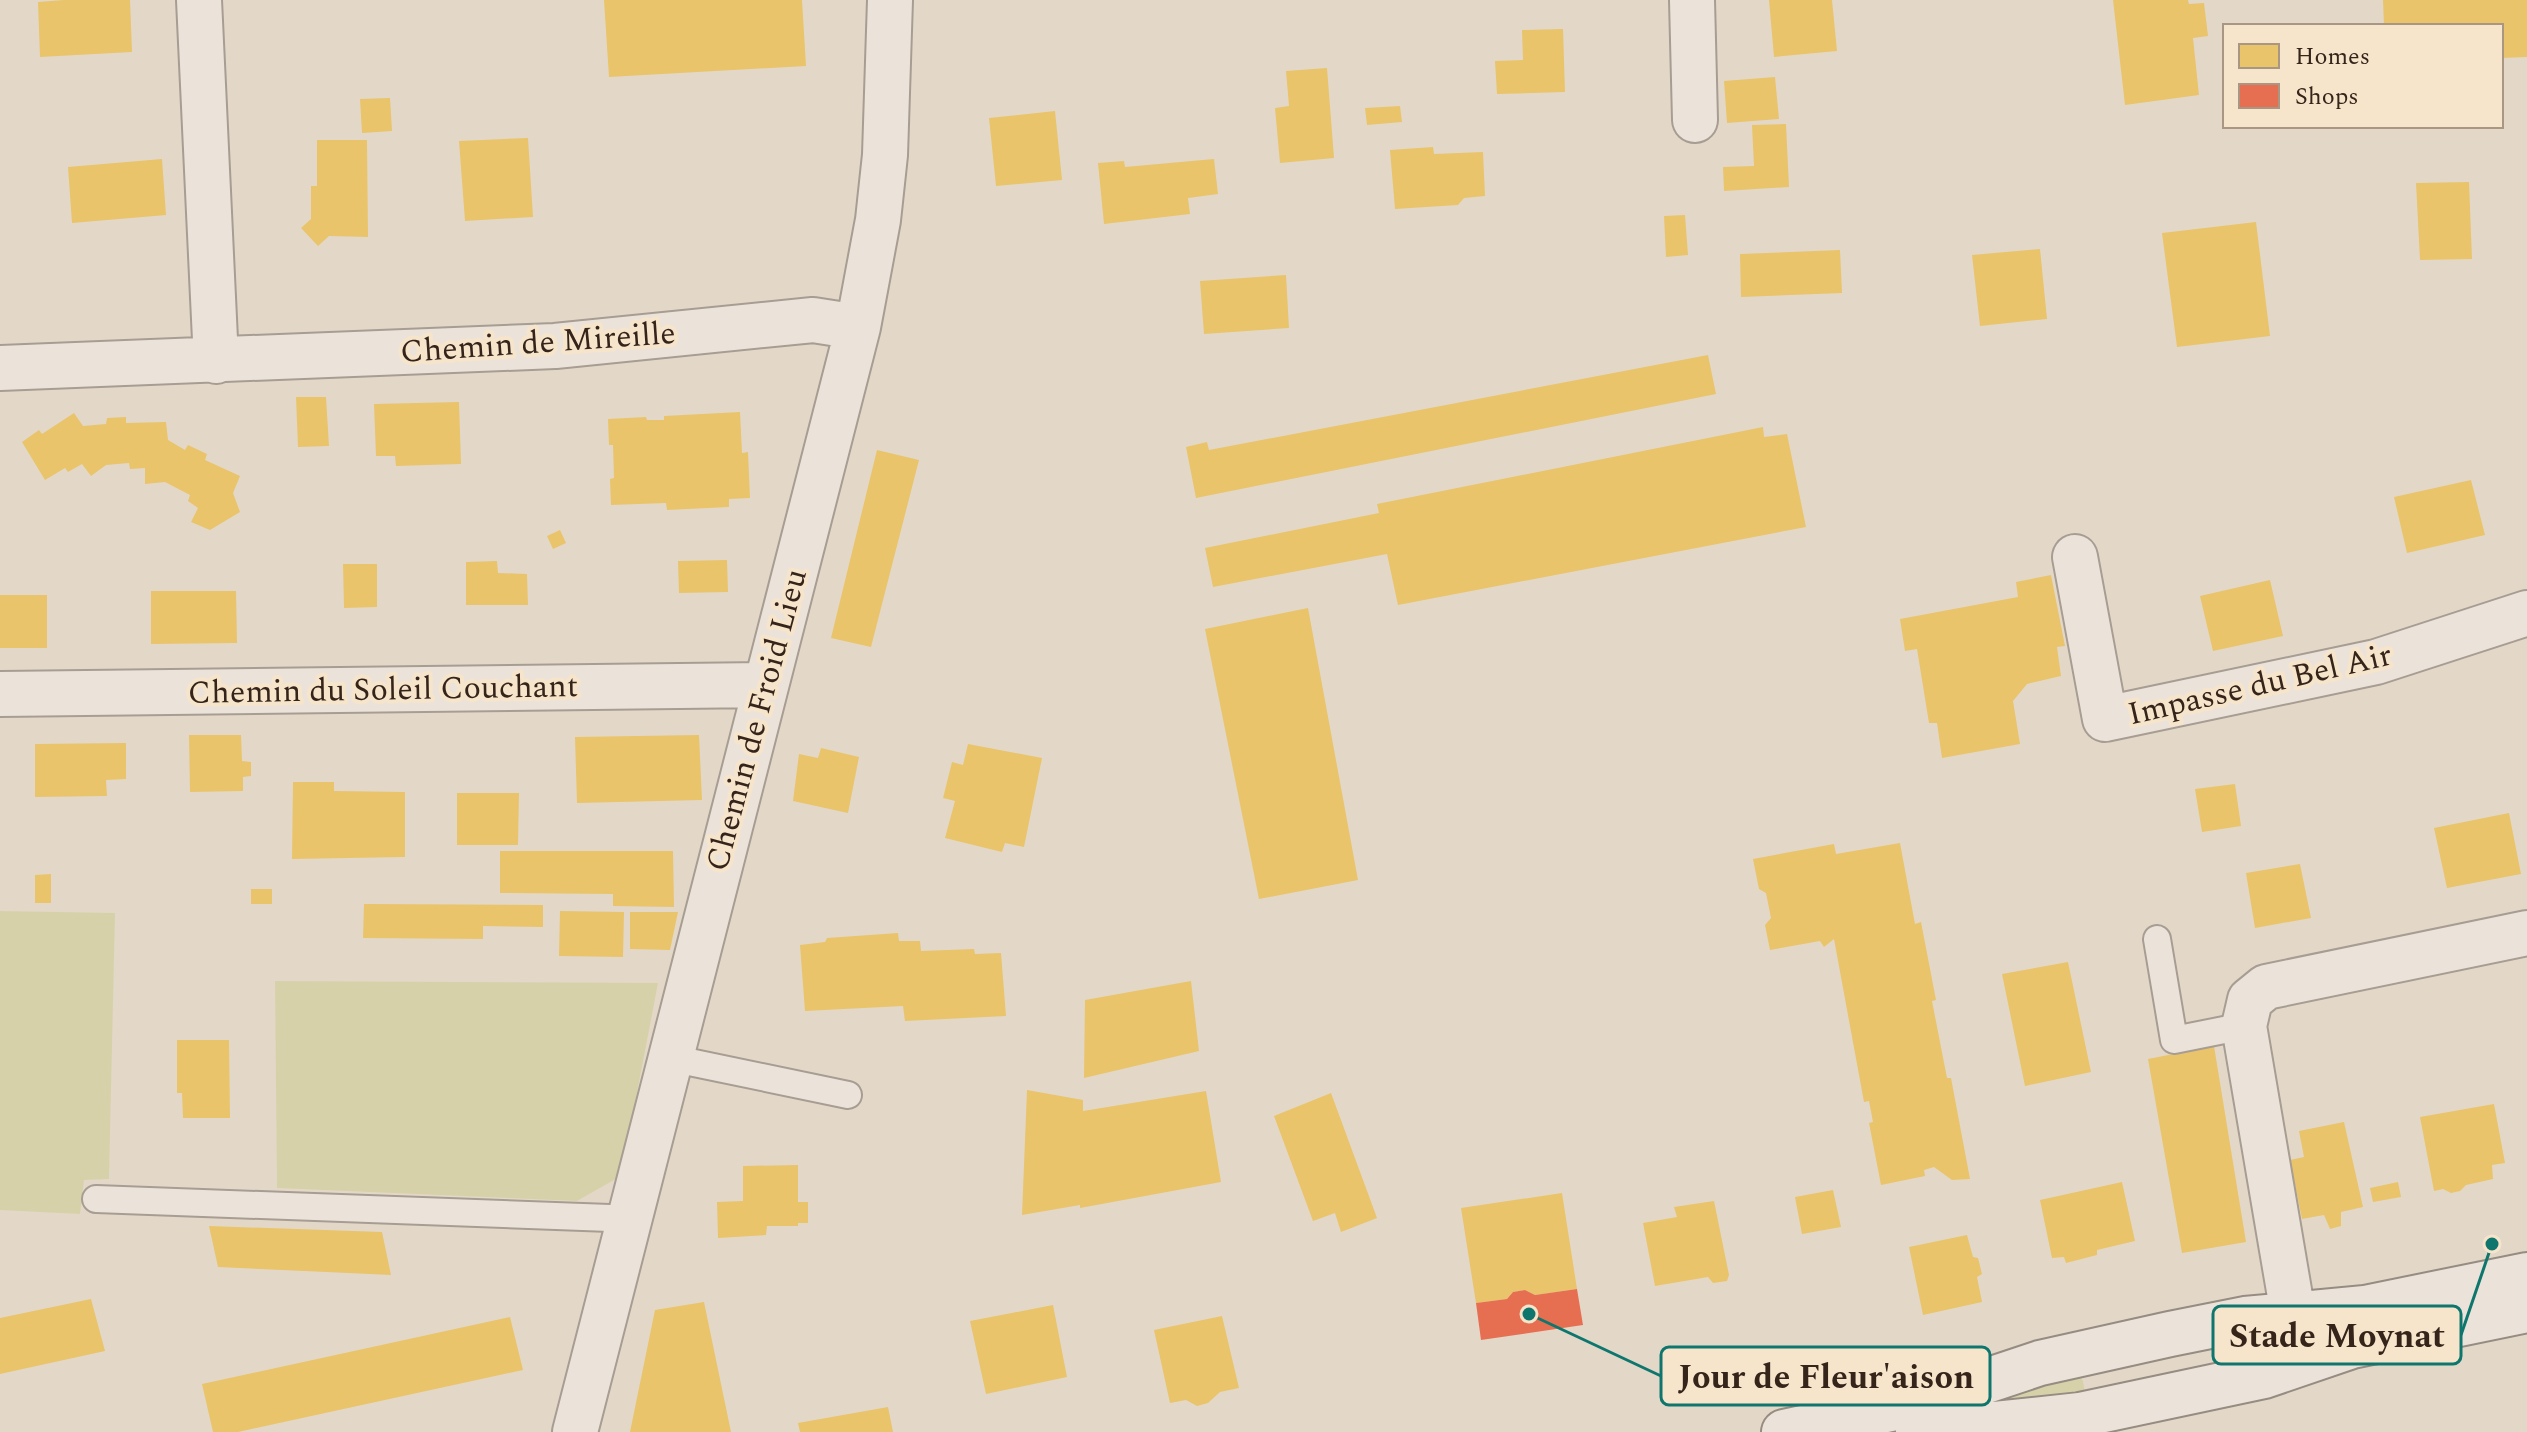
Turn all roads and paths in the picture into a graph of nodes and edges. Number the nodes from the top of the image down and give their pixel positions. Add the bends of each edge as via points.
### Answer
1 (199, 0) edge
2 (890, 0) edge
3 (1692, 0) edge
4 (1695, 120) dead end
5 (858, 327) junction
6 (216, 361) junction
7 (0, 368) edge
8 (2075, 557) dead end
9 (2527, 613) edge
10 (766, 685) junction
11 (0, 694) edge
12 (2527, 933) edge
13 (2157, 939) dead end
14 (2244, 1026) junction
15 (670, 1058) junction
16 (848, 1095) dead end
17 (96, 1199) dead end
18 (629, 1222) junction
19 (2527, 1275) edge
20 (2527, 1310) edge
21 (2293, 1314) junction
22 (2192, 1330) junction
23 (2099, 1350) junction
24 (2204, 1389) junction
25 (2115, 1420) edge
26 (575, 1432) edge
27 (1784, 1432) edge
28 (1918, 1432) edge

1 - 6 street
2 - 5 street, Chemin de Froid Lieu via 885,155
3 - 4 street
5 - 6 street, Chemin de Mireille via 813,320 555,346
5 - 10 street, Chemin de Froid Lieu
6 - 7 street, Chemin de Mireille
8 - 9 street, Impasse du Bel Air via 2105,719 2376,662
10 - 11 street, Chemin du Soleil Couchant
10 - 15 street, Chemin de Froid Lieu
12 - 14 street via 2266,987 2250,1000
13 - 14 lane via 2174,1040
14 - 21 street
15 - 16 lane
15 - 18 street, Chemin de Froid Lieu
17 - 18 lane
18 - 26 street, Chemin de Froid Lieu
19 - 21 street via 2365,1308
20 - 24 street via 2352,1346 2264,1376
21 - 22 street
22 - 23 street
22 - 24 street
23 - 25 street
23 - 27 street via 2040,1363 1923,1402
24 - 25 street
25 - 28 street via 2048,1420

